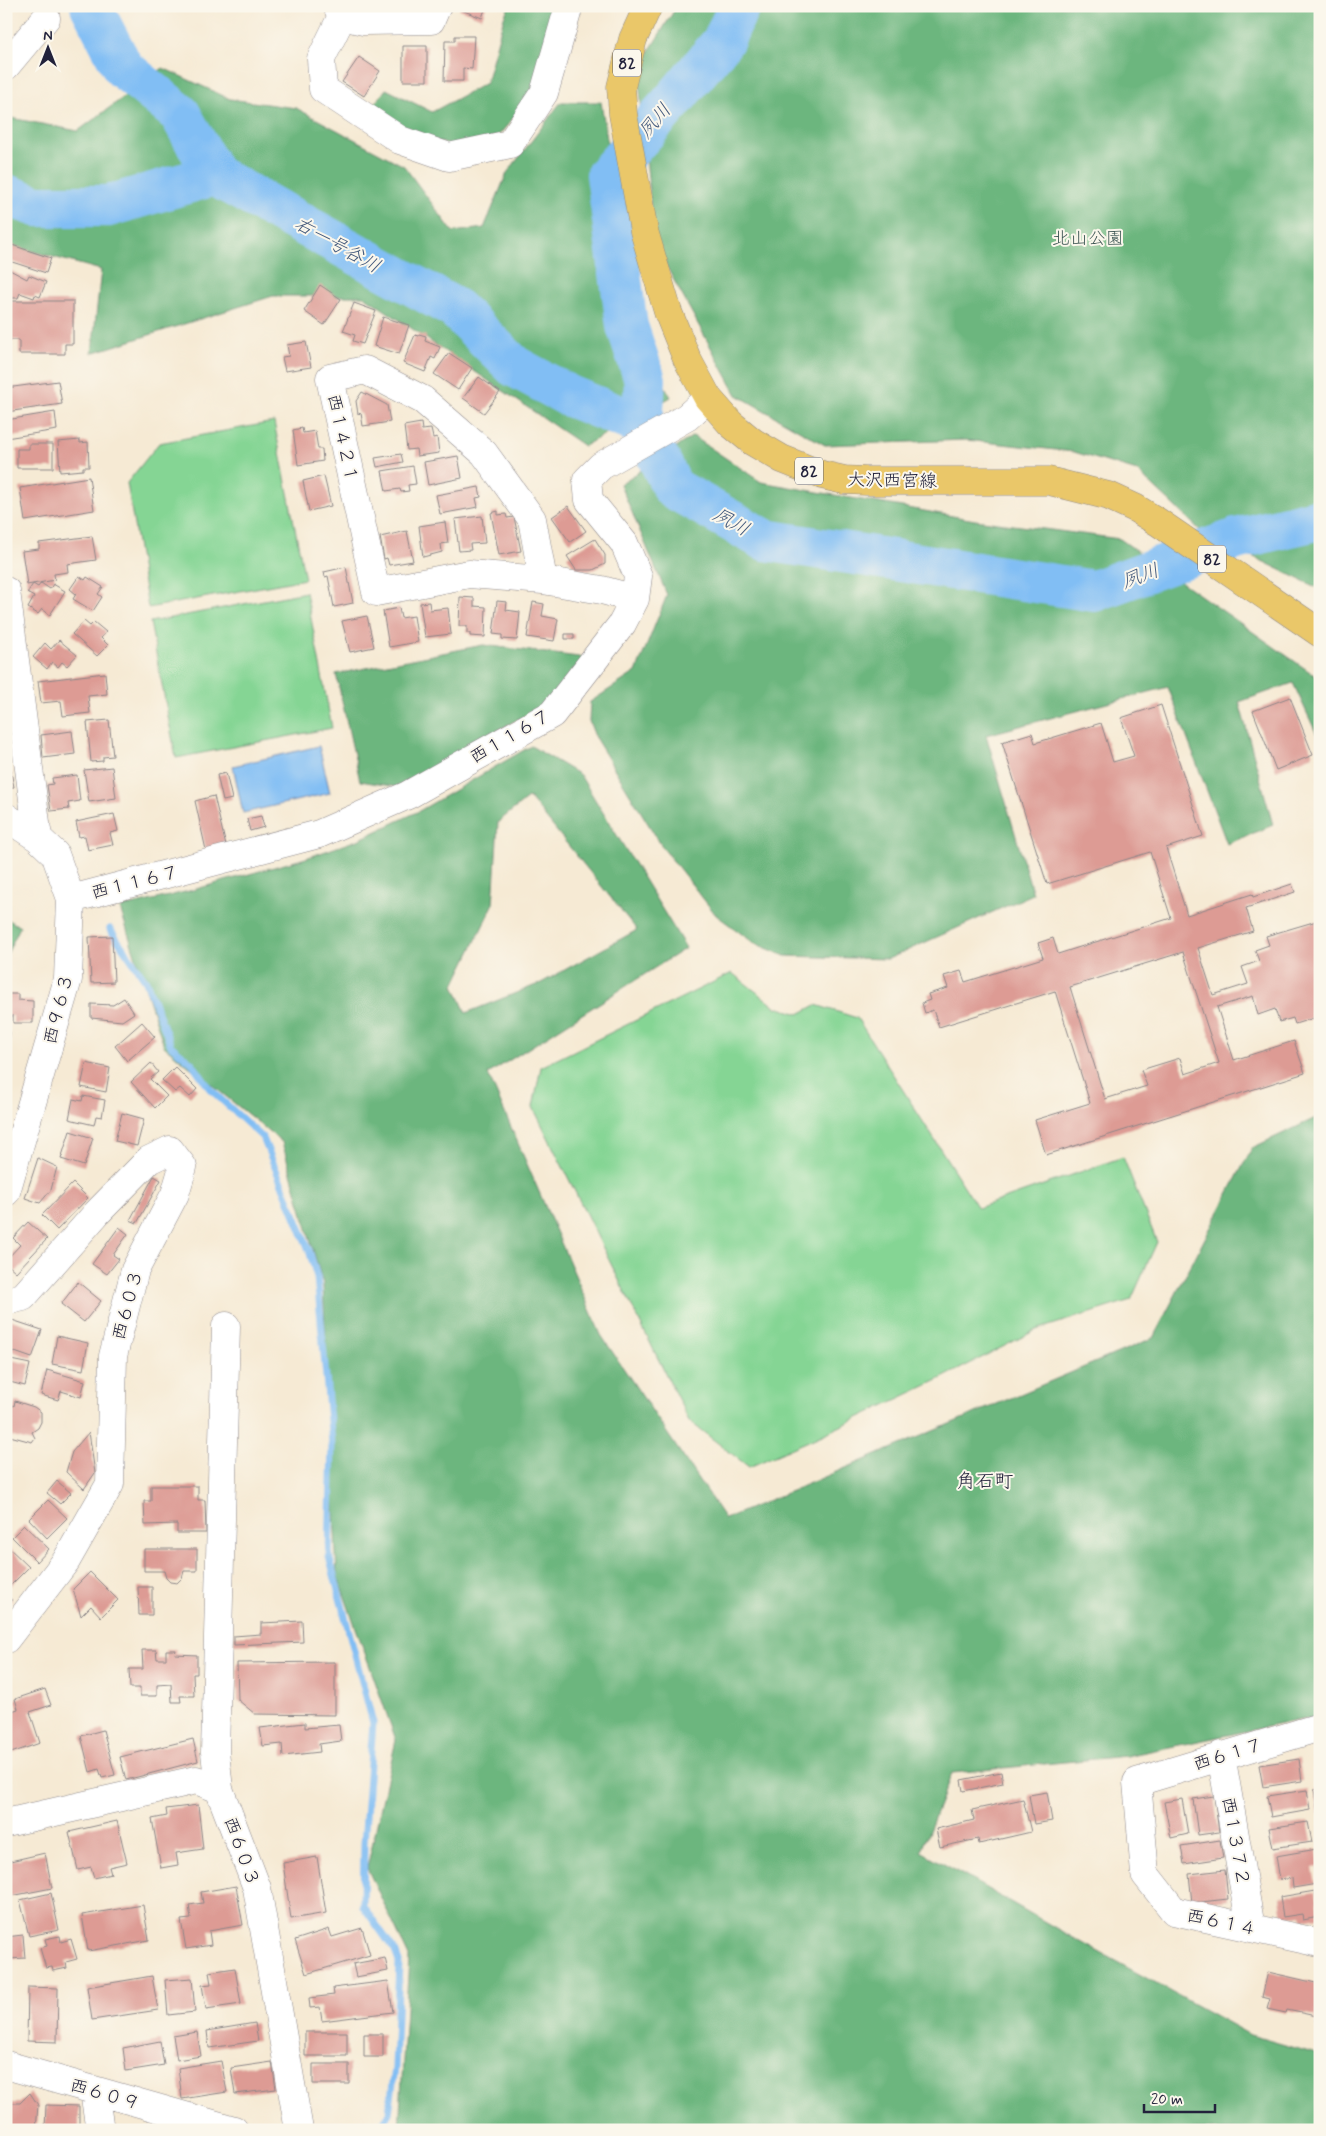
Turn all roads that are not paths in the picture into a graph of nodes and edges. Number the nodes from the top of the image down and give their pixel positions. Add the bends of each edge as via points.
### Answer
1 (437, 6) edge
2 (569, 6) edge
3 (648, 6) edge
4 (340, 11) edge
5 (46, 18) dead end
6 (6, 66) edge
7 (708, 398) junction
8 (543, 580) junction
9 (6, 591) edge
10 (635, 599) junction
11 (1320, 633) edge
12 (6, 817) edge
13 (38, 838) junction
14 (71, 899) junction
15 (6, 1192) edge
16 (6, 1301) edge
17 (226, 1326) dead end
18 (6, 1638) edge
19 (1320, 1727) edge
20 (1221, 1755) junction
21 (1136, 1782) joint
22 (219, 1789) junction
23 (6, 1823) edge
24 (1251, 1928) junction
25 (1320, 1943) edge
26 (6, 2065) edge
27 (94, 2091) junction
28 (100, 2130) edge
29 (234, 2130) edge
30 (299, 2130) edge

1 - 4 street via 431,20 364,21
2 - 4 street via 544,92 510,144 449,157 400,140 322,89 321,59
3 - 7 main road, 大沢西宮線 / 82 via 633,39 621,87 625,124 644,231 668,312 687,359
5 - 6 street
7 - 10 street, 西１１６７ via 687,416 601,466 587,480 589,500 624,544 638,576
7 - 11 main road, 大沢西宮線 / 82 via 731,424 753,442 782,459 822,475 866,481 1049,481 1109,496 1158,522
8 - 8 street, 西１４２１ via 532,519 484,453 423,400 365,370 330,378 376,592 470,574
8 - 10 street, 西１４２１
9 - 13 street
10 - 14 street, 西１１６７ via 622,624 552,714 408,794 319,834
12 - 13 street, 西９６３
13 - 14 street, 西９６３ via 55,854
14 - 15 street, 西９６３ via 68,979
16 - 18 street, 西６０３ via 23,1297 149,1160 170,1150 183,1167 175,1194 135,1270 113,1356 110,1484 66,1561
17 - 22 street, 西６０３ via 215,1752
19 - 20 street, 西６１７
20 - 21 street, 西６１７
20 - 24 street, 西１３７２
21 - 24 street, 西６１４ via 1145,1874 1174,1911
22 - 23 street via 196,1780
22 - 30 street, 西６０３ via 257,1888
24 - 25 street, 西６１４
26 - 27 street, 西６０９
27 - 28 street
27 - 29 street, 西６０９

